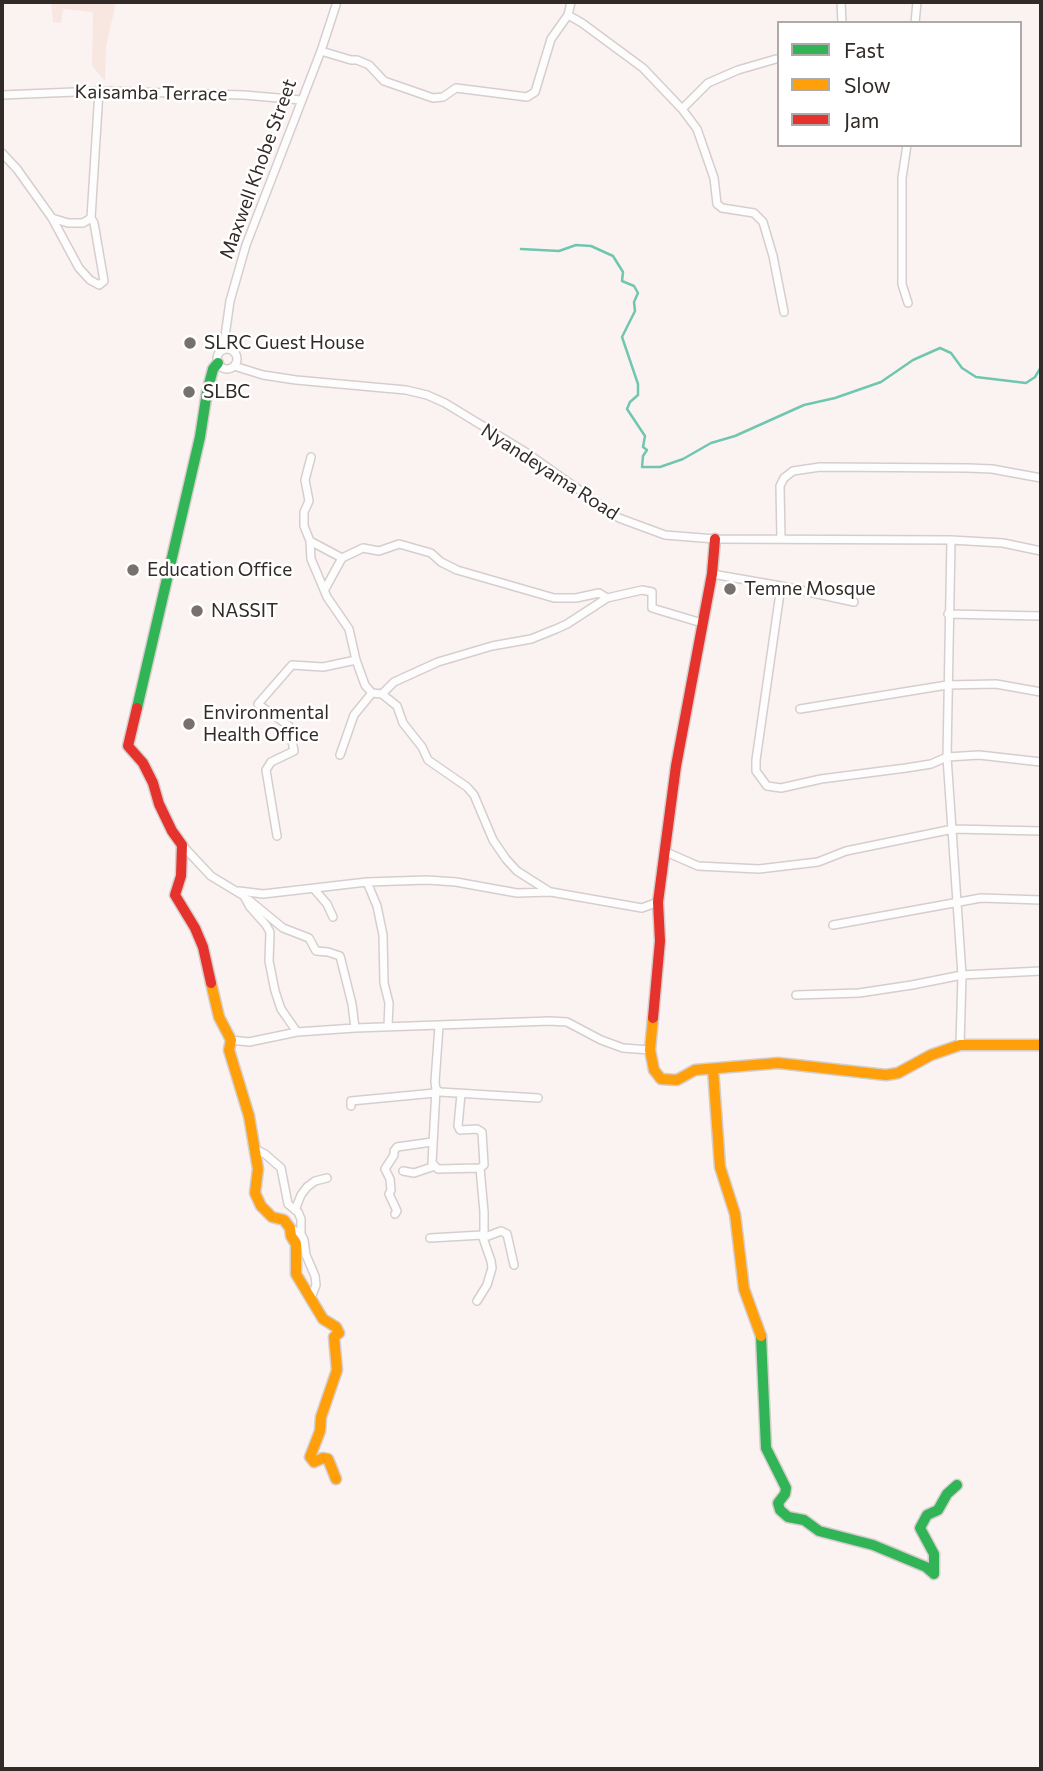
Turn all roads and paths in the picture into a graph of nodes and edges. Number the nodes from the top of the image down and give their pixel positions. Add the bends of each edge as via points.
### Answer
1 (337, 2) edge
2 (571, 2) edge
3 (841, 2) edge
4 (917, 2) edge
5 (568, 16) junction
6 (842, 21) edge
7 (915, 21) edge
8 (321, 51) junction
9 (776, 59) dead end
10 (99, 91) junction
11 (2, 95) edge
12 (301, 100) junction
13 (682, 109) junction
14 (907, 147) edge
15 (2, 153) edge
16 (10, 162) junction
17 (2, 166) edge
18 (52, 218) junction
19 (91, 218) junction
20 (908, 303) dead end
21 (784, 312) dead end
22 (223, 350) junction
23 (218, 363) junction
24 (234, 366) junction
25 (311, 457) dead end
26 (1041, 478) edge
27 (715, 539) junction
28 (781, 539) junction
29 (951, 540) junction
30 (310, 541) junction
31 (1041, 551) edge
32 (342, 558) junction
33 (712, 574) junction
34 (781, 586) junction
35 (325, 589) junction
36 (607, 598) junction
37 (854, 602) dead end
38 (948, 614) junction
39 (1041, 617) edge
40 (702, 623) junction
41 (356, 660) junction
42 (947, 685) junction
43 (1041, 692) edge
44 (372, 693) junction
45 (382, 694) junction
46 (800, 709) dead end
47 (340, 755) dead end
48 (947, 757) junction
49 (1041, 762) edge
50 (953, 829) junction
51 (1041, 831) edge
52 (278, 836) dead end
53 (182, 845) junction
54 (666, 852) junction
55 (367, 882) junction
56 (329, 887) junction
57 (314, 889) junction
58 (234, 890) junction
59 (551, 892) junction
60 (244, 896) junction
61 (1041, 900) edge
62 (326, 902) junction
63 (658, 902) junction
64 (956, 902) junction
65 (333, 916) dead end
66 (833, 925) dead end
67 (1041, 971) edge
68 (962, 975) junction
69 (796, 995) dead end
70 (439, 1026) junction
71 (388, 1027) junction
72 (355, 1028) junction
73 (297, 1032) junction
74 (231, 1040) junction
75 (960, 1045) junction
76 (1041, 1045) edge
77 (650, 1050) junction
78 (713, 1069) junction
79 (435, 1091) junction
80 (461, 1094) junction
81 (538, 1098) dead end
82 (351, 1106) dead end
83 (432, 1142) junction
84 (255, 1149) junction
85 (435, 1166) junction
86 (480, 1168) junction
87 (403, 1171) dead end
88 (327, 1178) dead end
89 (295, 1210) junction
90 (396, 1214) dead end
91 (290, 1228) junction
92 (301, 1234) junction
93 (482, 1235) junction
94 (429, 1238) dead end
95 (514, 1265) dead end
96 (311, 1298) junction
97 (477, 1301) dead end
98 (336, 1479) dead end
99 (957, 1485) dead end

1 - 8 street, Maxwell Khobe Street
2 - 5 street
3 - 6 street
4 - 7 street
5 - 8 street via 551,39 535,92 527,97 456,88 433,98 384,81 369,65
5 - 13 street via 643,68
8 - 12 street, Maxwell Khobe Street
9 - 13 street via 708,83
10 - 11 street, Kaisamba Terrace
10 - 12 street, Kaisamba Terrace
10 - 19 street
12 - 22 street, Maxwell Khobe Street via 246,245 230,301
13 - 21 street via 707,154 717,204 754,212 763,222
14 - 20 street via 902,178 902,284
15 - 16 street
16 - 17 street
16 - 18 street
18 - 19 street via 83,223
18 - 19 street via 79,268 99,285 104,281
22 - 23 street
22 - 24 street via 233,352
23 - 24 street via 227,369
23 - 53 street via 207,393 128,746 143,763
24 - 27 street, Nyandeyama Road via 296,380 427,395 527,453 619,518 665,535
25 - 30 street via 305,480 309,501 304,512
26 - 28 street via 968,468 820,467 793,471 780,486
27 - 28 street, Nyandeyama Road
27 - 33 street
28 - 29 street, Nyandeyama Road
29 - 31 street, Nyandeyama Road
29 - 38 street
30 - 32 street
30 - 35 street via 311,559
32 - 35 street
32 - 36 street via 363,548 379,551 399,544 431,553 457,570 554,597 600,593
33 - 34 street
33 - 40 street
34 - 37 street
34 - 48 street via 755,760 761,780 781,788 931,764
35 - 41 street via 349,629
36 - 40 street via 652,592 652,608
36 - 45 street via 556,629 438,662 394,682
38 - 39 street
38 - 42 street
40 - 54 street
41 - 44 street
41 - 52 street via 323,667 292,666 258,704 289,726 294,751 271,762 266,770
42 - 43 street via 996,684
42 - 46 street
42 - 48 street
44 - 45 street
44 - 47 street via 354,715
45 - 59 street via 397,706 428,760 474,794 493,840 517,872
48 - 49 street via 979,755
48 - 50 street
50 - 51 street
50 - 54 street via 846,851 818,862 759,869 698,866
50 - 64 street
53 - 58 street via 211,876
53 - 74 street via 175,895 203,947 219,1017
54 - 63 street
55 - 56 street
55 - 59 street via 427,880 517,893
55 - 71 street via 383,935
56 - 57 street
56 - 62 street
57 - 58 street via 262,894
57 - 62 street
58 - 60 street
59 - 63 street via 642,908
60 - 72 street via 283,928 309,938 316,951 340,956
60 - 73 street via 270,932 275,991
61 - 64 street
62 - 65 street
63 - 77 street via 660,941
64 - 66 street
64 - 68 street
67 - 68 street
68 - 69 street via 859,993
68 - 75 street
70 - 71 street
70 - 77 street via 512,1020 567,1022 623,1048
70 - 79 street
71 - 72 street
72 - 73 street
73 - 74 street via 249,1042
74 - 84 street via 229,1050
75 - 76 street
75 - 78 street via 898,1073 778,1063
77 - 78 street via 661,1079 677,1080 695,1070
78 - 99 street via 720,1167 735,1214 744,1289 761,1332 766,1448 786,1488 780,1510 819,1531 873,1545 934,1574 934,1554 920,1528
79 - 80 street
79 - 82 street via 351,1101
79 - 83 street
80 - 81 street
80 - 86 street via 460,1130 482,1132 484,1165
83 - 85 street
83 - 90 street via 397,1147 385,1169
84 - 89 street via 281,1168 288,1204
84 - 91 street via 256,1193 261,1206
85 - 86 street
85 - 87 street via 414,1173
86 - 93 street
88 - 89 street via 307,1187
89 - 92 street via 301,1219
91 - 92 street
91 - 96 street via 296,1244 296,1274
92 - 96 street via 315,1276
93 - 94 street
93 - 95 street via 507,1234
93 - 97 street via 492,1268
96 - 98 street via 339,1334 334,1337 337,1370 310,1457 314,1462 328,1459

